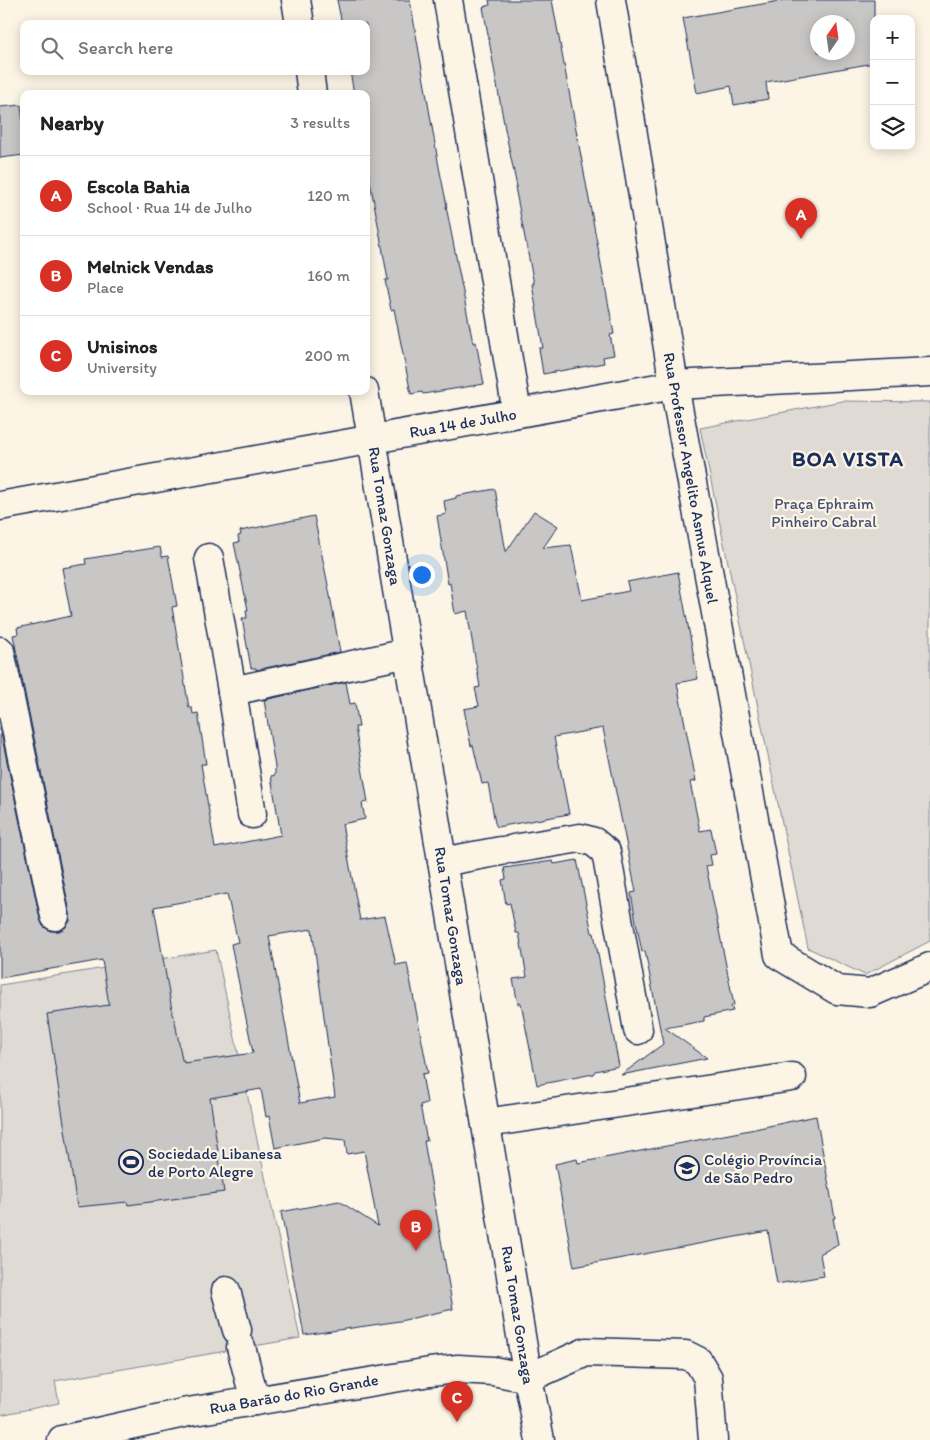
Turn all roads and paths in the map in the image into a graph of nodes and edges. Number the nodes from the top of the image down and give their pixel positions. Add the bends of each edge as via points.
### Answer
1 (296, 0) edge
2 (448, 0) edge
3 (610, 0) edge
4 (299, 20) edge
5 (310, 75) edge
6 (311, 90) edge
7 (930, 372) edge
8 (674, 385) junction
9 (365, 395) edge
10 (517, 413) junction
11 (372, 439) junction
12 (0, 506) edge
13 (208, 558) dead end
14 (0, 651) edge
15 (408, 653) junction
16 (232, 691) junction
17 (252, 814) dead end
18 (442, 862) junction
19 (55, 916) dead end
20 (930, 967) edge
21 (638, 1030) dead end
22 (792, 1077) dead end
23 (486, 1122) junction
24 (226, 1291) dead end
25 (528, 1378) junction
26 (256, 1401) junction
27 (62, 1440) edge
28 (540, 1440) edge
29 (713, 1440) edge

1 - 4 street
2 - 10 street
3 - 8 street, Rua Professor Angelito Asmus Alquel
5 - 6 street
7 - 8 street, Rua 14 de Julho
8 - 10 street, Rua 14 de Julho
8 - 20 street, Rua Professor Angelito Asmus Alquel via 779,955 837,990 870,994
9 - 11 street, Rua Tomaz Gonzaga
10 - 11 street, Rua 14 de Julho
11 - 12 street, Rua 14 de Julho
11 - 15 street, Rua Tomaz Gonzaga
13 - 16 street
14 - 19 street
15 - 16 street
15 - 18 street, Rua Tomaz Gonzaga
16 - 17 street
18 - 21 street via 580,838 594,842 606,852
18 - 23 street, Rua Tomaz Gonzaga
22 - 23 street
23 - 25 street, Rua Tomaz Gonzaga
24 - 26 street
25 - 26 street, Rua Barão do Rio Grande via 458,1369
25 - 28 street, Rua Tomaz Gonzaga
25 - 29 street via 586,1352 686,1355 698,1361 708,1378
26 - 27 street, Rua Barão do Rio Grande via 188,1412

